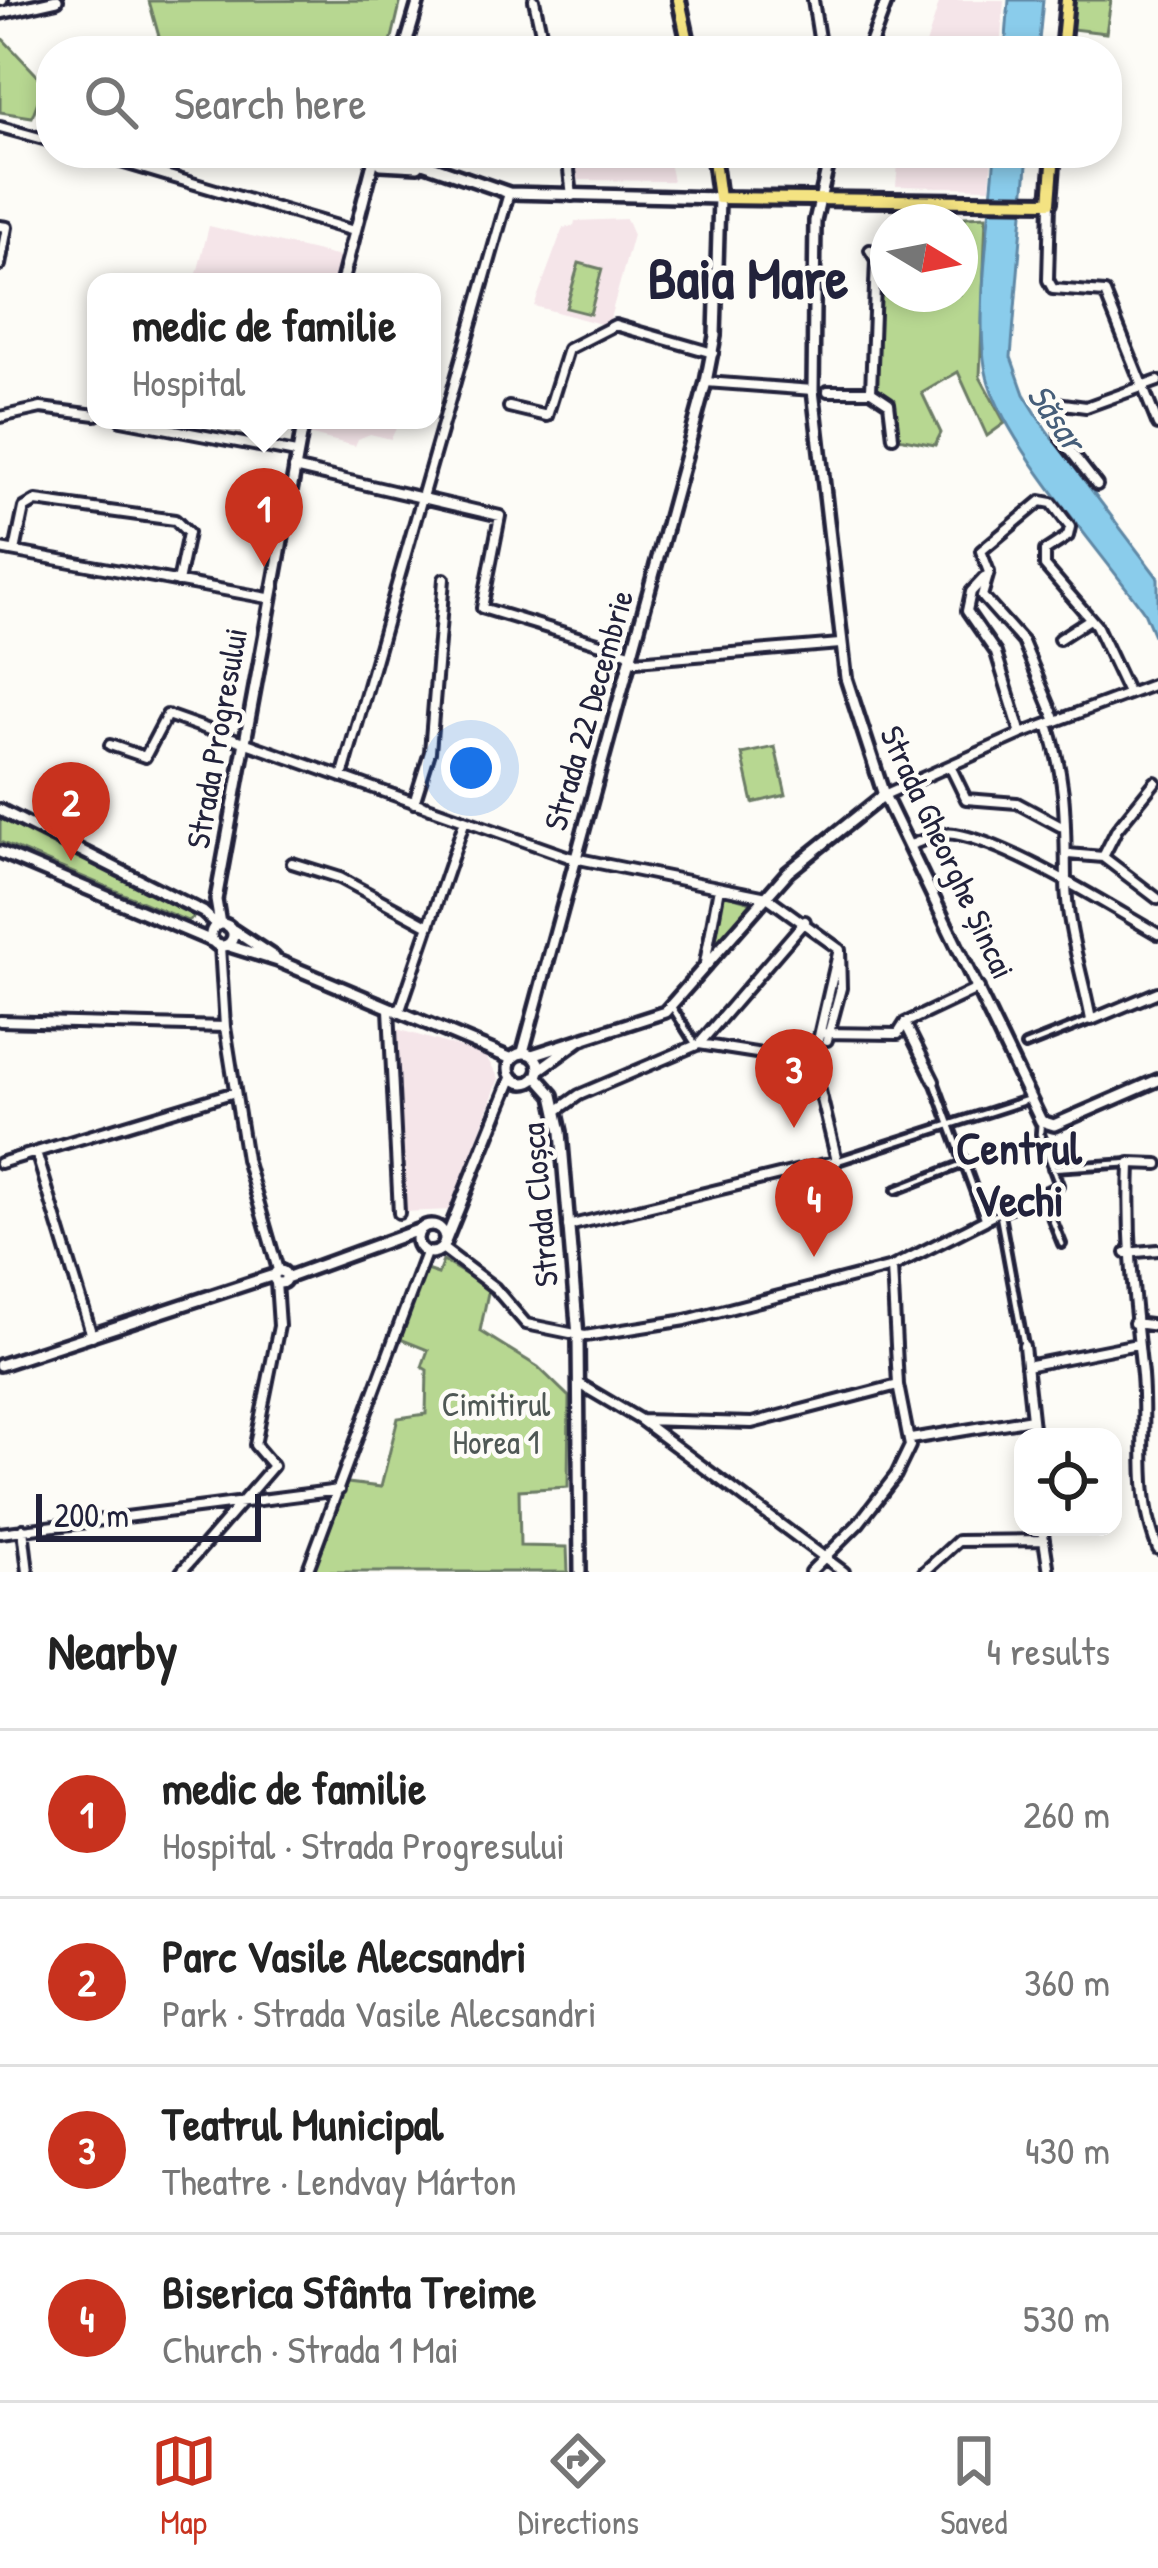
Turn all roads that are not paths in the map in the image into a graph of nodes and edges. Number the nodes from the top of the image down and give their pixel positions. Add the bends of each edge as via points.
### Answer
1 (56, 0) edge
2 (419, 0) edge
3 (534, 0) edge
4 (679, 0) edge
5 (813, 0) edge
6 (887, 0) edge
7 (1067, 0) edge
8 (0, 14) edge
9 (408, 36) edge
10 (542, 36) edge
11 (687, 36) edge
12 (818, 36) edge
13 (874, 36) edge
14 (1063, 36) edge
15 (0, 127) edge
16 (36, 137) edge
17 (142, 168) edge
18 (372, 168) edge
19 (424, 168) edge
20 (569, 168) edge
21 (715, 168) edge
22 (826, 168) edge
23 (1053, 168) edge
24 (509, 194) junction
25 (572, 196) junction
26 (719, 198) junction
27 (817, 199) junction
28 (1051, 202) junction
29 (0, 226) edge
30 (354, 230) junction
31 (0, 265) edge
32 (344, 273) edge
33 (874, 312) edge
34 (712, 353) junction
35 (1158, 381) edge
36 (706, 382) junction
37 (1142, 388) junction
38 (813, 390) junction
39 (828, 391) dead end
40 (871, 391) junction
41 (509, 407) dead end
42 (87, 414) edge
43 (0, 417) edge
44 (1158, 425) edge
45 (169, 429) edge
46 (302, 429) edge
47 (893, 437) dead end
48 (296, 453) junction
49 (293, 468) junction
50 (1097, 485) dead end
51 (422, 497) junction
52 (0, 549) edge
53 (15, 551) junction
54 (989, 572) junction
55 (444, 579) dead end
56 (178, 582) junction
57 (268, 598) junction
58 (1090, 619) junction
59 (1059, 639) dead end
60 (840, 644) junction
61 (632, 656) junction
62 (1158, 683) edge
63 (1128, 693) junction
64 (1052, 722) junction
65 (1022, 734) junction
66 (242, 742) junction
67 (110, 745) dead end
68 (951, 767) junction
69 (342, 777) junction
70 (1155, 782) edge
71 (884, 795) junction
72 (414, 803) junction
73 (0, 810) edge
74 (464, 823) junction
75 (1061, 827) junction
76 (910, 845) junction
77 (0, 851) edge
78 (1068, 854) junction
79 (1103, 857) junction
80 (575, 859) junction
81 (292, 863) dead end
82 (1066, 881) junction
83 (719, 887) junction
84 (767, 897) junction
85 (1158, 898) edge
86 (805, 921) junction
87 (219, 924) junction
88 (428, 926) junction
89 (232, 930) junction
90 (1158, 934) edge
91 (220, 945) junction
92 (278, 961) junction
93 (705, 967) junction
94 (981, 988) junction
95 (1158, 992) edge
96 (672, 1007) junction
97 (394, 1011) junction
98 (1091, 1020) junction
99 (0, 1021) edge
100 (905, 1023) junction
101 (225, 1027) junction
102 (825, 1035) junction
103 (581, 1039) junction
104 (698, 1044) junction
105 (1025, 1046) dead end
106 (528, 1053) junction
107 (814, 1057) junction
108 (512, 1059) junction
109 (538, 1072) junction
110 (512, 1077) junction
111 (1158, 1080) edge
112 (934, 1081) joint
113 (235, 1091) junction
114 (1030, 1100) junction
115 (558, 1110) junction
116 (1041, 1121) junction
117 (949, 1127) junction
118 (35, 1152) junction
119 (837, 1161) junction
120 (0, 1163) edge
121 (1130, 1163) junction
122 (963, 1164) junction
123 (1158, 1164) edge
124 (1052, 1168) junction
125 (896, 1190) dead end
126 (1041, 1193) junction
127 (399, 1213) dead end
128 (1000, 1213) junction
129 (460, 1214) junction
130 (985, 1220) junction
131 (433, 1225) junction
132 (566, 1226) junction
133 (421, 1229) junction
134 (401, 1240) junction
135 (1062, 1244) dead end
136 (444, 1245) junction
137 (1158, 1250) edge
138 (423, 1251) junction
139 (1126, 1252) junction
140 (892, 1267) junction
141 (279, 1276) junction
142 (1135, 1323) junction
143 (1158, 1326) edge
144 (92, 1336) junction
145 (578, 1336) junction
146 (1137, 1344) junction
147 (1024, 1346) joint
148 (0, 1365) edge
149 (1026, 1366) junction
150 (578, 1383) junction
151 (898, 1384) junction
152 (639, 1419) junction
153 (1032, 1419) junction
154 (1033, 1428) edge
155 (910, 1439) junction
156 (339, 1490) junction
157 (244, 1502) junction
158 (23, 1529) junction
159 (0, 1533) edge
160 (1043, 1536) edge
161 (1043, 1540) junction
162 (1158, 1550) edge
163 (826, 1560) junction
164 (28, 1572) edge
165 (181, 1572) edge
166 (308, 1572) edge
167 (580, 1572) edge
168 (810, 1572) edge
169 (844, 1572) edge
170 (924, 1572) edge
171 (1049, 1572) edge

1 - 8 street
2 - 9 street
3 - 10 street
4 - 11 main road
5 - 12 street
6 - 13 street
7 - 14 main road
15 - 16 street
17 - 30 street
18 - 30 street
19 - 24 street
20 - 25 street
21 - 26 main road
22 - 27 street, Strada Gheorghe Șincai
23 - 28 main road
24 - 25 street
24 - 51 street
25 - 26 street
26 - 27 main road
26 - 34 street, Strada 22 Decembrie
27 - 28 main road
27 - 38 street, Strada Gheorghe Șincai
28 - 37 street via 1048,280 1053,289 1105,293
29 - 31 street via 7,227
30 - 32 street
33 - 40 street
34 - 36 street, Strada 22 Decembrie
34 - 41 street via 615,325 571,346 547,416
35 - 37 street
36 - 38 street
36 - 61 street, Strada 22 Decembrie
37 - 44 street
37 - 50 street via 1079,409 1056,403 1060,439
38 - 60 street, Strada Gheorghe Șincai
39 - 40 street
40 - 47 street via 889,403
42 - 43 street via 47,408
45 - 48 street
46 - 48 street, Strada Progresului
48 - 49 street, Strada Progresului
49 - 51 street
49 - 57 street, Strada Progresului
51 - 61 street via 500,516 482,608
51 - 69 street
52 - 53 street
53 - 56 street
53 - 56 street via 24,508 36,501 175,520 188,533
54 - 58 street via 981,551 1036,504 1052,503 1071,532 1045,550 1043,562
54 - 64 street via 982,596 1023,642
54 - 65 street via 971,592 968,611 996,652
55 - 72 street via 430,752
56 - 57 street
57 - 66 street, Strada Progresului
58 - 59 street
58 - 63 street
60 - 61 street via 641,662
60 - 71 street, Strada Gheorghe Șincai
61 - 80 street, Strada 22 Decembrie
62 - 63 street
63 - 64 street
64 - 65 street
64 - 75 street via 1066,785
65 - 68 street
66 - 67 street via 164,716 145,757
66 - 69 street
66 - 87 street, Strada Progresului
68 - 71 street
68 - 75 street via 966,799 1017,803
69 - 72 street
70 - 79 street
71 - 76 street, Strada Gheorghe Șincai
71 - 84 street
72 - 74 street
73 - 87 street
74 - 80 street
74 - 88 street
75 - 78 street
76 - 82 street via 956,834
76 - 94 street, Strada Gheorghe Șincai
77 - 91 street
78 - 79 street
78 - 82 street
79 - 85 street
80 - 83 street
80 - 106 street, Strada 22 Decembrie via 525,1037
81 - 88 street via 340,878
82 - 90 street
82 - 98 street
83 - 84 street
83 - 93 street
84 - 86 street
84 - 93 street
86 - 102 street via 839,949
86 - 104 street
87 - 89 street
87 - 91 street, Strada Progresului
88 - 97 street
89 - 91 street
89 - 92 street
91 - 92 street
91 - 101 street
92 - 97 street
93 - 96 street
94 - 100 street
94 - 114 street, Strada Gheorghe Șincai
95 - 98 street
96 - 103 street
96 - 104 street
97 - 108 street
97 - 127 street
98 - 105 street
99 - 101 street
100 - 102 street via 890,1036
100 - 112 street
101 - 113 street
102 - 107 street
103 - 106 street
103 - 109 street
104 - 107 street
104 - 115 street
106 - 108 street
106 - 109 street, Strada Cloșca
107 - 119 street
108 - 110 street
109 - 110 street via 527,1083
109 - 115 street, Strada Cloșca
110 - 129 street
111 - 116 street via 1054,1125
112 - 117 street
113 - 118 street
113 - 141 street
114 - 116 street, Strada Gheorghe Șincai
114 - 117 street
115 - 132 street, Strada Cloșca
116 - 124 street
117 - 119 street
117 - 122 street
118 - 120 street
118 - 144 street
119 - 132 street
121 - 123 street
121 - 124 street
121 - 139 street
122 - 125 street
122 - 130 street
124 - 126 street via 1059,1185
126 - 128 street
126 - 135 street
128 - 130 street
128 - 147 street
129 - 131 street
129 - 136 street
130 - 140 street
131 - 133 street
131 - 136 street
132 - 145 street, Strada Cloșca
133 - 134 street
133 - 138 street
134 - 138 street
134 - 141 street
136 - 138 street
136 - 145 street via 526,1324
137 - 139 street
138 - 156 street
139 - 142 street
140 - 145 street via 686,1320
140 - 151 street
141 - 144 street
141 - 157 street via 279,1326 255,1445 273,1466
142 - 143 street
142 - 146 street
144 - 148 street
145 - 150 street, Strada Cloșca
146 - 149 street
146 - 162 street via 1145,1505
147 - 149 street
149 - 153 street
150 - 152 street
150 - 167 street, Strada Cloșca
151 - 152 street via 752,1423
151 - 155 street
152 - 163 street
153 - 154 street
153 - 155 street
155 - 163 street via 896,1475
156 - 157 street
156 - 166 street
157 - 158 street
157 - 165 street
158 - 159 street
158 - 164 street
160 - 161 street
161 - 170 street via 958,1541
161 - 171 street
163 - 168 street
163 - 169 street

